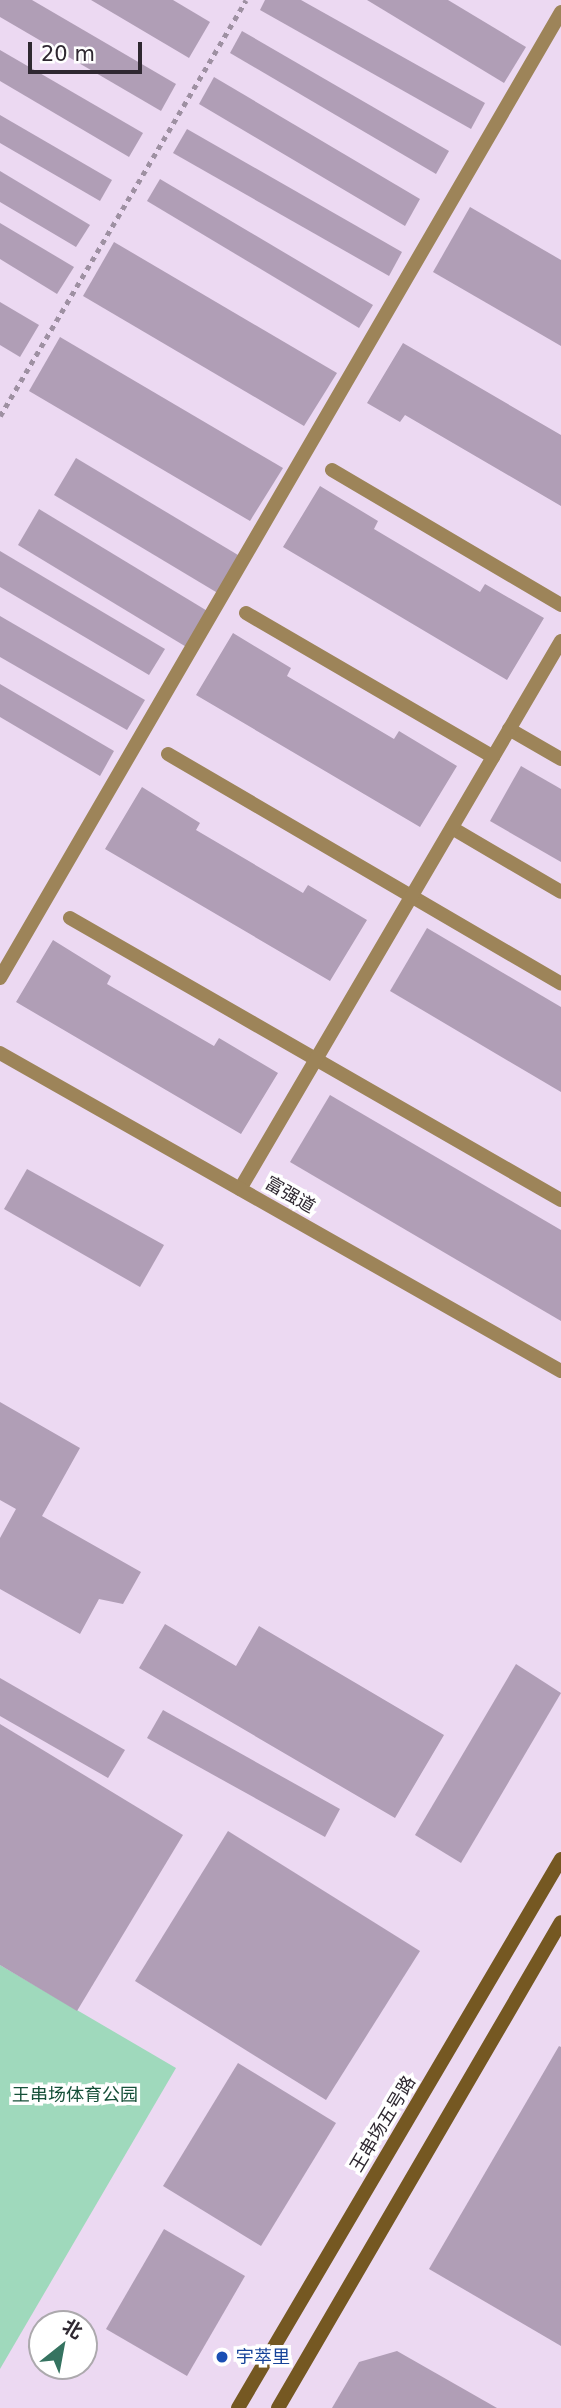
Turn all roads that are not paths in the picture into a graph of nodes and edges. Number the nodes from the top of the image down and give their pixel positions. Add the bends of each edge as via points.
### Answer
1 (561, 12) edge
2 (332, 470) dead end
3 (561, 605) edge
4 (246, 613) dead end
5 (561, 641) edge
6 (509, 729) junction
7 (168, 754) dead end
8 (493, 757) junction
9 (561, 759) edge
10 (452, 828) junction
11 (561, 892) edge
12 (411, 897) junction
13 (71, 918) dead end
14 (0, 978) edge
15 (561, 984) edge
16 (0, 1054) edge
17 (316, 1060) junction
18 (240, 1189) junction
19 (561, 1200) edge
20 (561, 1371) edge
21 (561, 1859) edge
22 (561, 1923) edge
23 (237, 2408) edge
24 (278, 2408) edge

1 - 14 street
2 - 3 street
4 - 8 street
5 - 6 street
6 - 8 street
6 - 9 street
7 - 12 street
8 - 10 street
10 - 11 street
10 - 12 street
12 - 15 street
12 - 17 street
13 - 17 street
16 - 18 street, 富强道
17 - 18 street
17 - 19 street
18 - 20 street, 富强道
21 - 23 street, 王串场五号路
22 - 24 street

